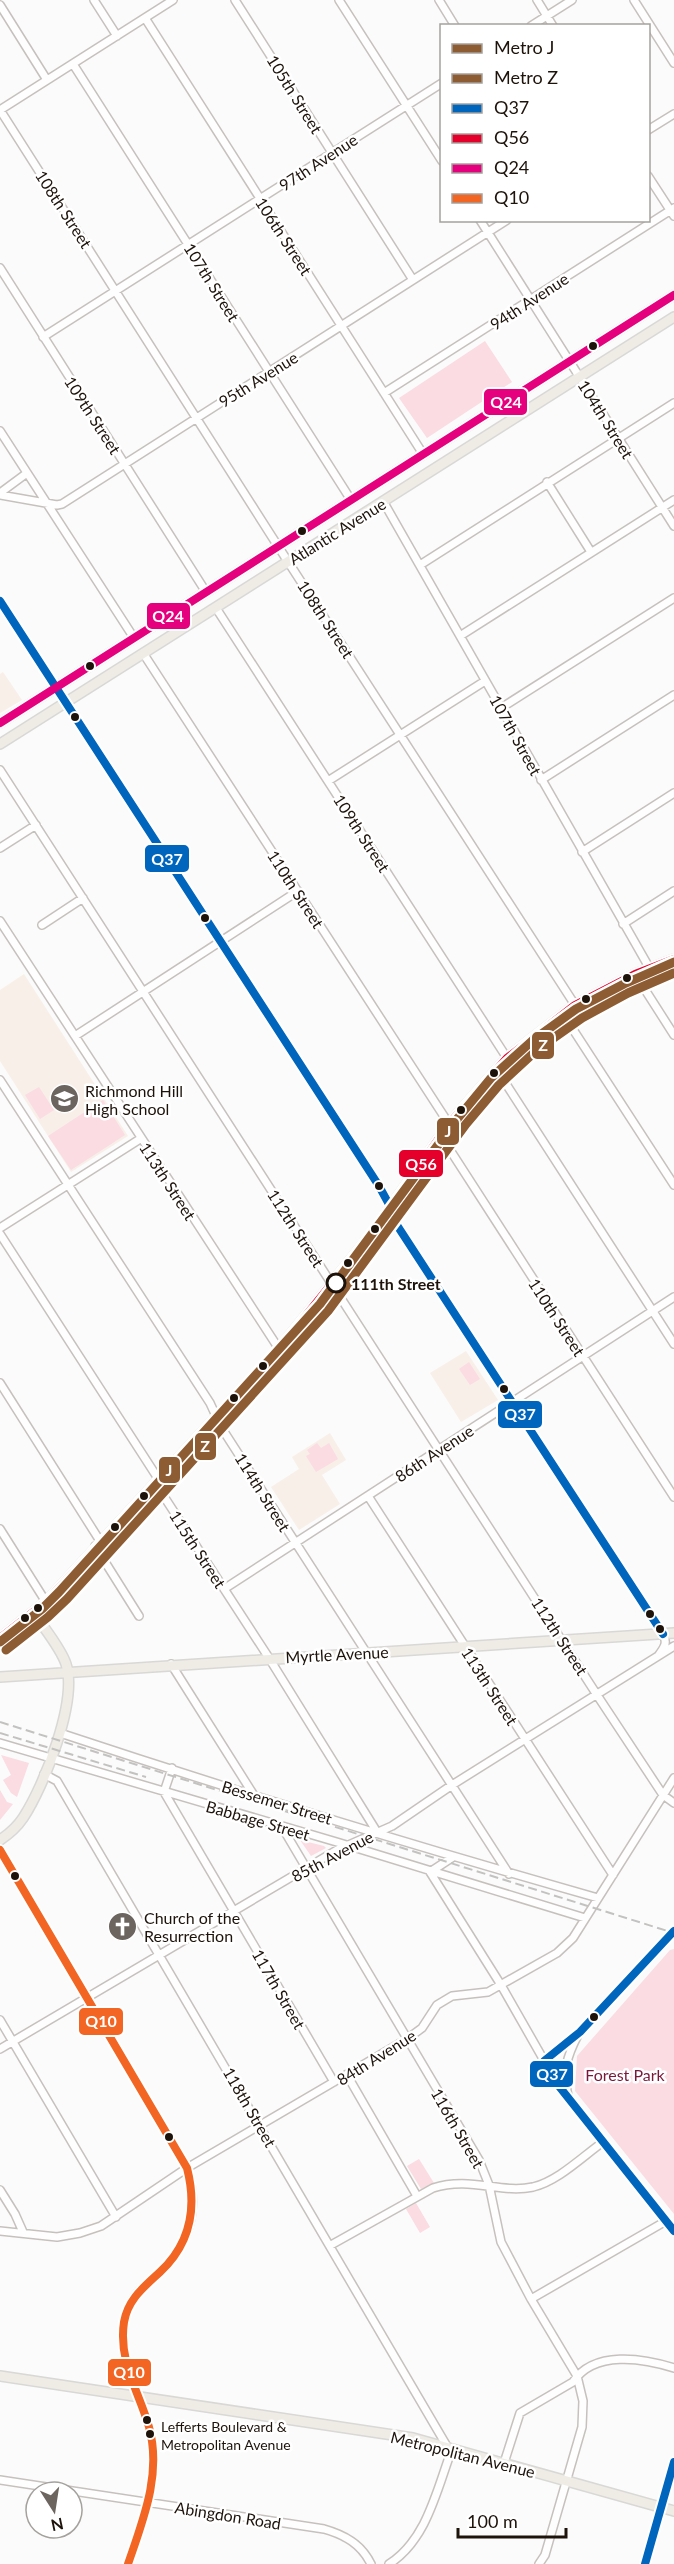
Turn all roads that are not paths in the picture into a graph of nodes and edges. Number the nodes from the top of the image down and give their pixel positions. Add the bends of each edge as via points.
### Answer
1 (94, 0) edge
2 (173, 0) edge
3 (235, 0) edge
4 (339, 0) edge
5 (439, 0) edge
6 (537, 0) edge
7 (572, 0) edge
8 (634, 0) edge
9 (0, 6) edge
10 (547, 16) junction
11 (145, 18) junction
12 (454, 24) edge
13 (534, 24) edge
14 (552, 24) edge
15 (649, 24) edge
16 (650, 25) edge
17 (117, 36) junction
18 (674, 63) edge
19 (73, 64) junction
20 (47, 80) junction
21 (440, 84) edge
22 (406, 105) junction
23 (0, 110) edge
24 (674, 114) edge
25 (650, 129) edge
26 (332, 152) junction
27 (440, 158) edge
28 (650, 179) edge
29 (261, 200) junction
30 (673, 211) edge
31 (481, 222) edge
32 (504, 222) edge
33 (488, 233) junction
34 (189, 245) junction
35 (0, 268) edge
36 (413, 280) junction
37 (116, 291) junction
38 (674, 295) edge
39 (530, 300) junction
40 (674, 317) edge
41 (341, 326) junction
42 (43, 337) junction
43 (570, 361) junction
44 (269, 372) junction
45 (579, 376) junction
46 (384, 393) junction
47 (674, 402) edge
48 (197, 418) junction
49 (0, 431) edge
50 (618, 438) junction
51 (423, 454) junction
52 (124, 464) junction
53 (27, 473) junction
54 (546, 482) junction
55 (0, 494) edge
56 (351, 500) junction
57 (674, 500) edge
58 (383, 501) junction
59 (47, 504) junction
60 (662, 507) junction
61 (674, 526) edge
62 (279, 546) junction
63 (591, 552) junction
64 (288, 562) junction
65 (420, 564) junction
66 (206, 592) junction
67 (674, 598) edge
68 (0, 601) edge
69 (216, 608) junction
70 (460, 636) junction
71 (134, 638) junction
72 (143, 653) junction
73 (485, 681) junction
74 (57, 688) junction
75 (674, 695) edge
76 (66, 703) junction
77 (501, 708) junction
78 (0, 723) edge
79 (401, 735) junction
80 (0, 744) edge
81 (0, 771) edge
82 (541, 780) junction
83 (328, 781) junction
84 (674, 793) edge
85 (36, 825) junction
86 (0, 848) edge
87 (582, 852) junction
88 (298, 891) junction
89 (674, 891) edge
90 (82, 898) junction
91 (0, 921) edge
92 (623, 924) junction
93 (42, 925) dead end
94 (220, 941) junction
95 (674, 959) edge
96 (650, 969) junction
97 (635, 975) junction
98 (143, 992) junction
99 (575, 1005) junction
100 (563, 1014) junction
101 (674, 1035) edge
102 (75, 1036) junction
103 (507, 1058) junction
104 (497, 1070) junction
105 (0, 1080) edge
106 (449, 1124) junction
107 (441, 1136) junction
108 (140, 1139) junction
109 (69, 1185) junction
110 (674, 1185) edge
111 (390, 1208) junction
112 (0, 1228) edge
113 (0, 1234) edge
114 (333, 1285) junction
115 (674, 1297) edge
116 (652, 1311) junction
117 (674, 1344) edge
118 (279, 1349) junction
119 (583, 1356) junction
120 (0, 1383) edge
121 (511, 1403) junction
122 (215, 1416) junction
123 (439, 1449) junction
124 (159, 1480) junction
125 (368, 1496) junction
126 (674, 1497) edge
127 (0, 1529) edge
128 (295, 1542) junction
129 (98, 1544) junction
130 (224, 1589) junction
131 (46, 1602) junction
132 (34, 1613) junction
133 (139, 1616) dead end
134 (674, 1633) edge
135 (663, 1634) junction
136 (0, 1638) edge
137 (561, 1639) junction
138 (463, 1645) junction
139 (674, 1646) edge
140 (366, 1652) junction
141 (658, 1656) junction
142 (269, 1658) junction
143 (171, 1664) junction
144 (67, 1671) junction
145 (0, 1677) edge
146 (597, 1695) junction
147 (60, 1733) junction
148 (525, 1739) junction
149 (0, 1743) edge
150 (51, 1759) junction
151 (172, 1768) junction
152 (44, 1774) junction
153 (674, 1778) edge
154 (452, 1785) junction
155 (164, 1792) junction
156 (663, 1795) junction
157 (255, 1797) junction
158 (674, 1803) edge
159 (282, 1827) junction
160 (377, 1832) junction
161 (0, 1840) edge
162 (346, 1845) junction
163 (0, 1850) edge
164 (453, 1857) junction
165 (307, 1868) junction
166 (430, 1872) junction
167 (509, 1874) junction
168 (613, 1875) junction
169 (598, 1898) junction
170 (234, 1911) junction
171 (585, 1918) junction
172 (674, 1931) edge
173 (160, 1955) junction
174 (501, 1985) junction
175 (86, 1998) junction
176 (0, 2020) edge
177 (580, 2032) junction
178 (407, 2039) junction
179 (13, 2042) junction
180 (0, 2049) edge
181 (544, 2061) junction
182 (347, 2075) junction
183 (334, 2082) junction
184 (568, 2098) junction
185 (261, 2125) junction
186 (603, 2142) junction
187 (187, 2168) junction
188 (489, 2185) junction
189 (0, 2190) edge
190 (417, 2196) junction
191 (116, 2217) junction
192 (666, 2221) junction
193 (0, 2231) edge
194 (674, 2231) edge
195 (23, 2232) junction
196 (331, 2245) junction
197 (531, 2299) junction
198 (674, 2368) edge
199 (0, 2376) edge
200 (577, 2376) junction
201 (136, 2396) junction
202 (450, 2449) junction
203 (674, 2462) edge
204 (504, 2463) junction
205 (0, 2480) edge
206 (566, 2480) junction
207 (150, 2503) junction
208 (662, 2507) junction
209 (674, 2511) edge
210 (128, 2564) edge
211 (371, 2564) edge
212 (389, 2564) edge
213 (539, 2564) edge
214 (645, 2564) edge

1 - 17 street
2 - 11 street
3 - 26 street, 105th Street
4 - 22 street
5 - 12 street
6 - 10 street
7 - 10 street
8 - 15 street
9 - 20 street
10 - 13 street
10 - 14 street
11 - 17 street
11 - 29 street, 106th Street
16 - 18 street
17 - 19 street
19 - 20 street
19 - 34 street, 107th Street
20 - 23 street
21 - 22 street, 97th Avenue
22 - 26 street, 97th Avenue
22 - 27 street
23 - 37 street, 108th Street
24 - 25 street
26 - 29 street, 97th Avenue
26 - 36 street, 105th Street
28 - 30 street
29 - 34 street, 97th Avenue
29 - 41 street, 106th Street
30 - 39 street, 94th Avenue
31 - 33 street, 104th Street
32 - 33 street, 95th Avenue
33 - 36 street, 95th Avenue
33 - 39 street, 104th Street
34 - 37 street, 97th Avenue
34 - 44 street, 107th Street
35 - 42 street, 109th Street
36 - 41 street, 95th Avenue
37 - 42 street, 97th Avenue
37 - 48 street, 108th Street
38 - 43 main road, Atlantic Avenue
39 - 43 street, 104th Street
39 - 46 street, 94th Avenue
40 - 45 main road, Atlantic Avenue
41 - 44 street, 95th Avenue
41 - 46 street, 106th Street
42 - 52 street, 109th Street
43 - 45 street, 104th Street
43 - 51 main road, Atlantic Avenue
44 - 48 street, 95th Avenue
44 - 56 street, 107th Street
45 - 50 street, 104th Street
45 - 58 main road, Atlantic Avenue
46 - 51 street, 106th Street
47 - 50 street
48 - 52 street, 95th Avenue
48 - 62 street, 108th Street
49 - 53 street
50 - 54 street
50 - 60 street, 104th Street
51 - 56 main road, Atlantic Avenue
52 - 59 street, 95th Avenue via 62,504
52 - 66 street, 109th Street
53 - 55 street, 95th Avenue
53 - 59 street
54 - 63 street
54 - 65 street
55 - 59 street, 95th Avenue
56 - 62 main road, Atlantic Avenue
57 - 60 street
58 - 64 main road, Atlantic Avenue
58 - 65 street, 107th Street
59 - 71 street
60 - 61 street, 104th Street
60 - 63 street
62 - 64 street, 108th Street
62 - 66 main road, Atlantic Avenue
63 - 70 street
64 - 69 main road, Atlantic Avenue
64 - 79 street, 108th Street
65 - 70 street, 107th Street
66 - 71 main road, Atlantic Avenue
67 - 77 street
68 - 74 street
69 - 72 main road, Atlantic Avenue
69 - 83 street, 109th Street
70 - 73 street, 107th Street
71 - 74 main road, Atlantic Avenue
72 - 76 main road, Atlantic Avenue
72 - 88 street, 110th Street
73 - 77 street, 107th Street
73 - 79 street
74 - 76 street
74 - 78 main road, Atlantic Avenue
75 - 82 street
76 - 80 main road, Atlantic Avenue
76 - 94 street
77 - 82 street, 107th Street
79 - 83 street
79 - 99 street, 108th Street
81 - 85 street, 112th Street
82 - 87 street, 107th Street
83 - 103 street, 109th Street
84 - 87 street
85 - 86 street
85 - 90 street, 112th Street
87 - 92 street, 107th Street
88 - 94 street
88 - 106 street, 110th Street
89 - 92 street
90 - 93 street
90 - 98 street, 112th Street
91 - 102 street, 113th Street
92 - 96 street, 107th Street
94 - 98 street
94 - 111 street
95 - 96 main road
96 - 97 main road
97 - 99 main road
97 - 101 street
98 - 102 street
98 - 114 street, 112th Street
99 - 100 main road
100 - 103 main road
100 - 110 street
102 - 108 street, 113th Street
103 - 104 main road
104 - 106 main road
104 - 116 street
105 - 109 street, 114th Street
106 - 107 main road
107 - 111 main road
107 - 119 street, 110th Street
108 - 109 street
108 - 118 street, 113th Street
109 - 112 street
109 - 122 street, 114th Street
111 - 114 main road
111 - 121 street
113 - 124 street, 115th Street
114 - 118 main road
114 - 123 street, 112th Street
115 - 116 street, 86th Avenue
116 - 117 street
116 - 119 street, 86th Avenue
118 - 122 main road
119 - 121 street, 86th Avenue
119 - 126 street, 110th Street
120 - 129 street
121 - 123 street, 86th Avenue
121 - 135 street
122 - 124 main road
122 - 128 street, 114th Street
123 - 125 street, 86th Avenue
123 - 137 street, 112th Street
124 - 129 main road
124 - 130 street, 115th Street via 163,1496
125 - 128 street, 86th Avenue
125 - 138 street, 113th Street
127 - 131 street
128 - 130 street, 86th Avenue
128 - 140 street, 114th Street
129 - 131 main road
129 - 133 street
130 - 142 street, 115th Street
131 - 132 main road
132 - 136 main road
132 - 144 main road via 66,1663
134 - 135 main road, Myrtle Avenue
135 - 137 main road, Myrtle Avenue
135 - 141 street via 665,1646
137 - 138 main road, Myrtle Avenue
137 - 146 street, 112th Street
138 - 140 main road, Myrtle Avenue
138 - 148 street, 113th Street
139 - 141 street, 85th Avenue
140 - 142 main road, Myrtle Avenue
140 - 154 street, 114th Street
141 - 146 street, 85th Avenue
142 - 143 main road, Myrtle Avenue
142 - 160 street, 115th Street
143 - 144 main road, Myrtle Avenue
143 - 157 street
144 - 145 main road, Myrtle Avenue
144 - 147 main road via 68,1690
146 - 148 street, 85th Avenue
146 - 156 street, 112th Street
147 - 150 main road
147 - 151 street, Bessemer Street
148 - 154 street, 85th Avenue
148 - 168 street, 113th Street
149 - 150 street, Babbage Street
150 - 152 main road
150 - 155 street, Babbage Street
151 - 155 street
151 - 157 street, Bessemer Street
152 - 161 main road via 22,1819
152 - 173 street, 118th Street via 57,1781
153 - 156 street, 84th Avenue
154 - 160 street, 85th Avenue
154 - 167 street, 114th Street
155 - 159 street, Babbage Street
155 - 170 street, 117th Street
156 - 158 street, 112th Street
156 - 168 street, 84th Avenue
157 - 160 street, Bessemer Street
159 - 162 street, Babbage Street
159 - 165 street, 116th Street
160 - 162 street, 85th Avenue
160 - 164 street, Bessemer Street
162 - 165 street, 85th Avenue
162 - 166 street, Babbage Street
163 - 175 street
164 - 166 street
164 - 167 street, Bessemer Street
165 - 170 street, 85th Avenue
165 - 178 street, 116th Street
166 - 171 street, Babbage Street
166 - 174 street
167 - 169 street, Bessemer Street
168 - 169 street, 84th Avenue
169 - 171 street, 84th Avenue
170 - 173 street, 85th Avenue
170 - 183 street, 117th Street
171 - 174 street, 84th Avenue via 573,1938 557,1953
172 - 177 street, bridge
173 - 175 street, 85th Avenue
173 - 185 street, 118th Street
174 - 178 street, 84th Avenue via 488,1992 452,1996 437,2005 422,2028
174 - 181 street
175 - 179 street, 85th Avenue
175 - 187 street
176 - 179 street
177 - 181 street
177 - 184 street via 566,2060
178 - 182 street, 84th Avenue
178 - 188 street, 116th Street via 479,2160
179 - 180 street, 85th Avenue
179 - 191 street
181 - 184 street
182 - 183 street, 84th Avenue
182 - 190 street
183 - 185 street, 84th Avenue
184 - 186 street
185 - 187 street, 84th Avenue
185 - 196 street, 118th Street
186 - 188 street via 535,2186
186 - 192 street
187 - 191 street, 84th Avenue
187 - 201 street via 193,2189 193,2216 183,2242 166,2266 143,2284 124,2320 125,2364
188 - 190 street via 448,2183
188 - 197 street, 116th Street via 501,2242
189 - 195 street
190 - 196 street
191 - 195 street, 84th Avenue via 80,2234 57,2237
192 - 194 street
192 - 197 street
193 - 195 street, 84th Avenue
196 - 202 street, 118th Street
197 - 200 street, 116th Street
198 - 200 street via 631,2358 607,2361
199 - 201 main road, Metropolitan Avenue
200 - 204 street via 520,2414
200 - 206 street, 116th Street via 583,2401 582,2427
201 - 202 main road, Metropolitan Avenue via 413,2438
201 - 207 street via 149,2427 153,2454
202 - 204 main road, Metropolitan Avenue
202 - 212 street via 424,2524 411,2545
203 - 208 street
204 - 206 main road, Metropolitan Avenue
205 - 207 street, Abingdon Road
206 - 208 main road, Metropolitan Avenue
206 - 213 street, 116th Street
207 - 210 street
207 - 211 street, Abingdon Road via 339,2533 356,2544
208 - 209 main road, Metropolitan Avenue
208 - 214 street

